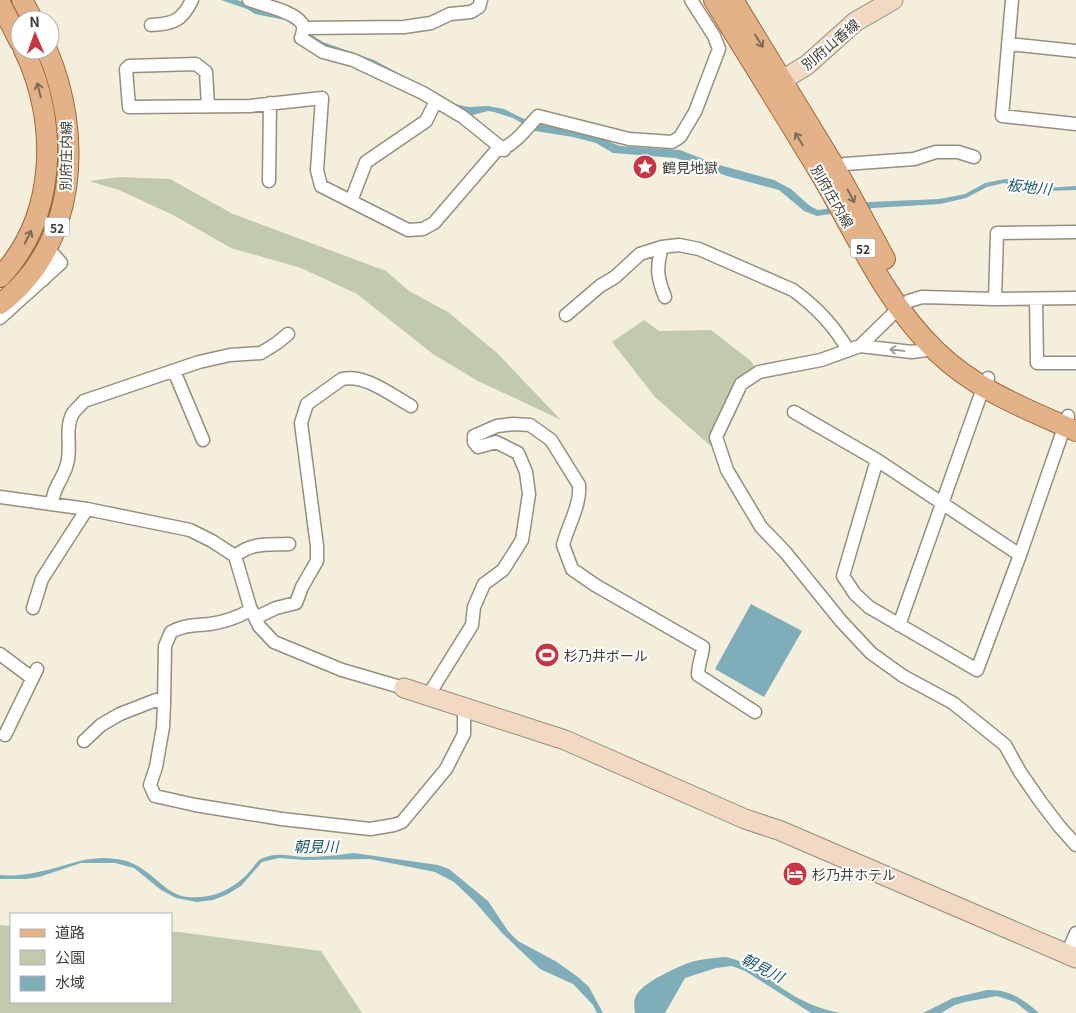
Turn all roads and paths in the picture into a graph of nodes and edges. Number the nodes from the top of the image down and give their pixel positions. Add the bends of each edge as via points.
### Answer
1 (192, 0) edge
2 (249, 0) edge
3 (481, 0) edge
4 (691, 0) edge
5 (714, 0) edge
6 (733, 0) edge
7 (1012, 0) edge
8 (884, 2) edge
9 (0, 3) edge
10 (10, 22) edge
11 (151, 25) dead end
12 (304, 28) junction
13 (1008, 44) junction
14 (1076, 51) edge
15 (28, 60) edge
16 (51, 60) edge
17 (776, 84) junction
18 (436, 101) junction
19 (270, 103) junction
20 (208, 106) junction
21 (1076, 124) edge
22 (504, 150) junction
23 (974, 157) dead end
24 (829, 173) junction
25 (269, 182) dead end
26 (351, 201) junction
27 (1076, 232) edge
28 (662, 247) junction
29 (0, 277) edge
30 (43, 280) dead end
31 (666, 297) dead end
32 (1076, 298) edge
33 (995, 299) junction
34 (1036, 299) junction
35 (0, 304) edge
36 (904, 304) junction
37 (566, 315) dead end
38 (0, 318) edge
39 (288, 334) dead end
40 (854, 348) junction
41 (933, 348) junction
42 (1076, 363) edge
43 (174, 371) junction
44 (985, 383) junction
45 (411, 406) dead end
46 (794, 412) dead end
47 (1071, 423) edge
48 (203, 440) dead end
49 (877, 460) junction
50 (0, 497) edge
51 (941, 502) junction
52 (52, 504) junction
53 (88, 509) junction
54 (289, 544) dead end
55 (1020, 555) junction
56 (235, 556) junction
57 (32, 608) dead end
58 (253, 614) junction
59 (899, 625) junction
60 (0, 654) edge
61 (404, 688) joint
62 (428, 696) junction
63 (164, 704) junction
64 (464, 707) junction
65 (755, 712) dead end
66 (6, 735) dead end
67 (84, 742) dead end
68 (1076, 845) edge
69 (1076, 933) edge
70 (1072, 956) edge

1 - 11 street via 186,12 170,24
2 - 12 street via 291,14
3 - 12 street via 479,7 471,12 450,14 431,23 404,27
4 - 22 street via 719,49 695,112 680,137 672,142 629,139 538,116
5 - 17 main road, 別府庄内線 / 52
6 -> 17 main road, 別府庄内線 / 52
7 - 13 street
8 - 17 street, 別府山香線 via 855,22 806,66
9 - 10 main road
12 - 18 street via 302,38 323,52 362,64
13 - 14 street
13 - 21 street via 1002,116
29 -> 15 main road, 別府庄内線 / 52 via 32,232 44,192 46,133 39,89
16 - 35 main road, 別府庄内線 / 52 via 67,131 65,194 53,237 42,259 29,277
17 - 24 main road, 別府庄内線 / 52
18 - 22 street via 463,117
18 - 26 street via 426,121 366,162
19 - 20 street
19 - 25 street
19 - 26 street via 322,98 317,170 320,186
20 - 20 street via 206,72 196,64 129,66 126,70 129,107
22 - 26 street via 496,151 434,223 422,229 408,230
23 - 24 street via 958,152 936,152 914,158 845,164
24 - 36 main road, 別府庄内線 / 52
27 - 33 street via 997,233
28 - 31 street via 657,263
28 - 37 street via 640,254
28 - 40 street via 679,245 699,250 793,290
30 - 38 street
32 - 34 street
33 - 34 street
33 - 36 street via 922,297
34 - 42 street via 1037,363
36 - 40 street
36 - 41 main road, 別府庄内線 / 52
36 - 44 main road, 別府庄内線 / 52
39 - 43 street via 262,353 230,355
41 -> 40 street via 912,352
40 - 68 street via 821,360 758,372 742,384 716,437 727,470 761,527 841,621 871,653 903,676 953,703 1005,745 1040,801
41 - 44 main road, 別府庄内線 / 52 via 959,371
43 - 48 street
43 - 52 street via 84,401 73,413 68,427 69,460 52,493
44 - 47 main road, 別府庄内線 / 52 via 1012,391
44 - 51 street
45 - 58 street via 358,378 342,379 307,404 301,423 317,546 316,561 296,603
46 - 49 street
47 - 55 street
49 - 51 street
49 - 59 street via 842,576 869,607
50 - 52 street
51 - 55 street
51 - 59 street
52 - 53 street
53 - 56 street via 190,530
53 - 57 street via 42,579
54 - 56 street via 245,548
55 - 59 street via 977,670
56 - 58 street
58 - 61 street via 274,642 342,670
58 - 63 street via 211,624 183,626 171,632 165,646
60 - 66 street via 34,674
61 - 62 street
62 - 64 street
62 - 65 street via 472,625 474,607 484,584 503,570 522,540 529,494 526,472 518,453 496,442 478,447 474,442 474,436 483,431 513,424 530,425 551,440 579,485 578,502 563,545 572,569 703,647 698,675
63 - 64 street via 163,727 150,785 154,796 282,819 370,829 402,822 446,769 464,734
63 - 67 street via 156,700 120,714 101,725
64 - 70 street via 590,751
69 - 70 street

